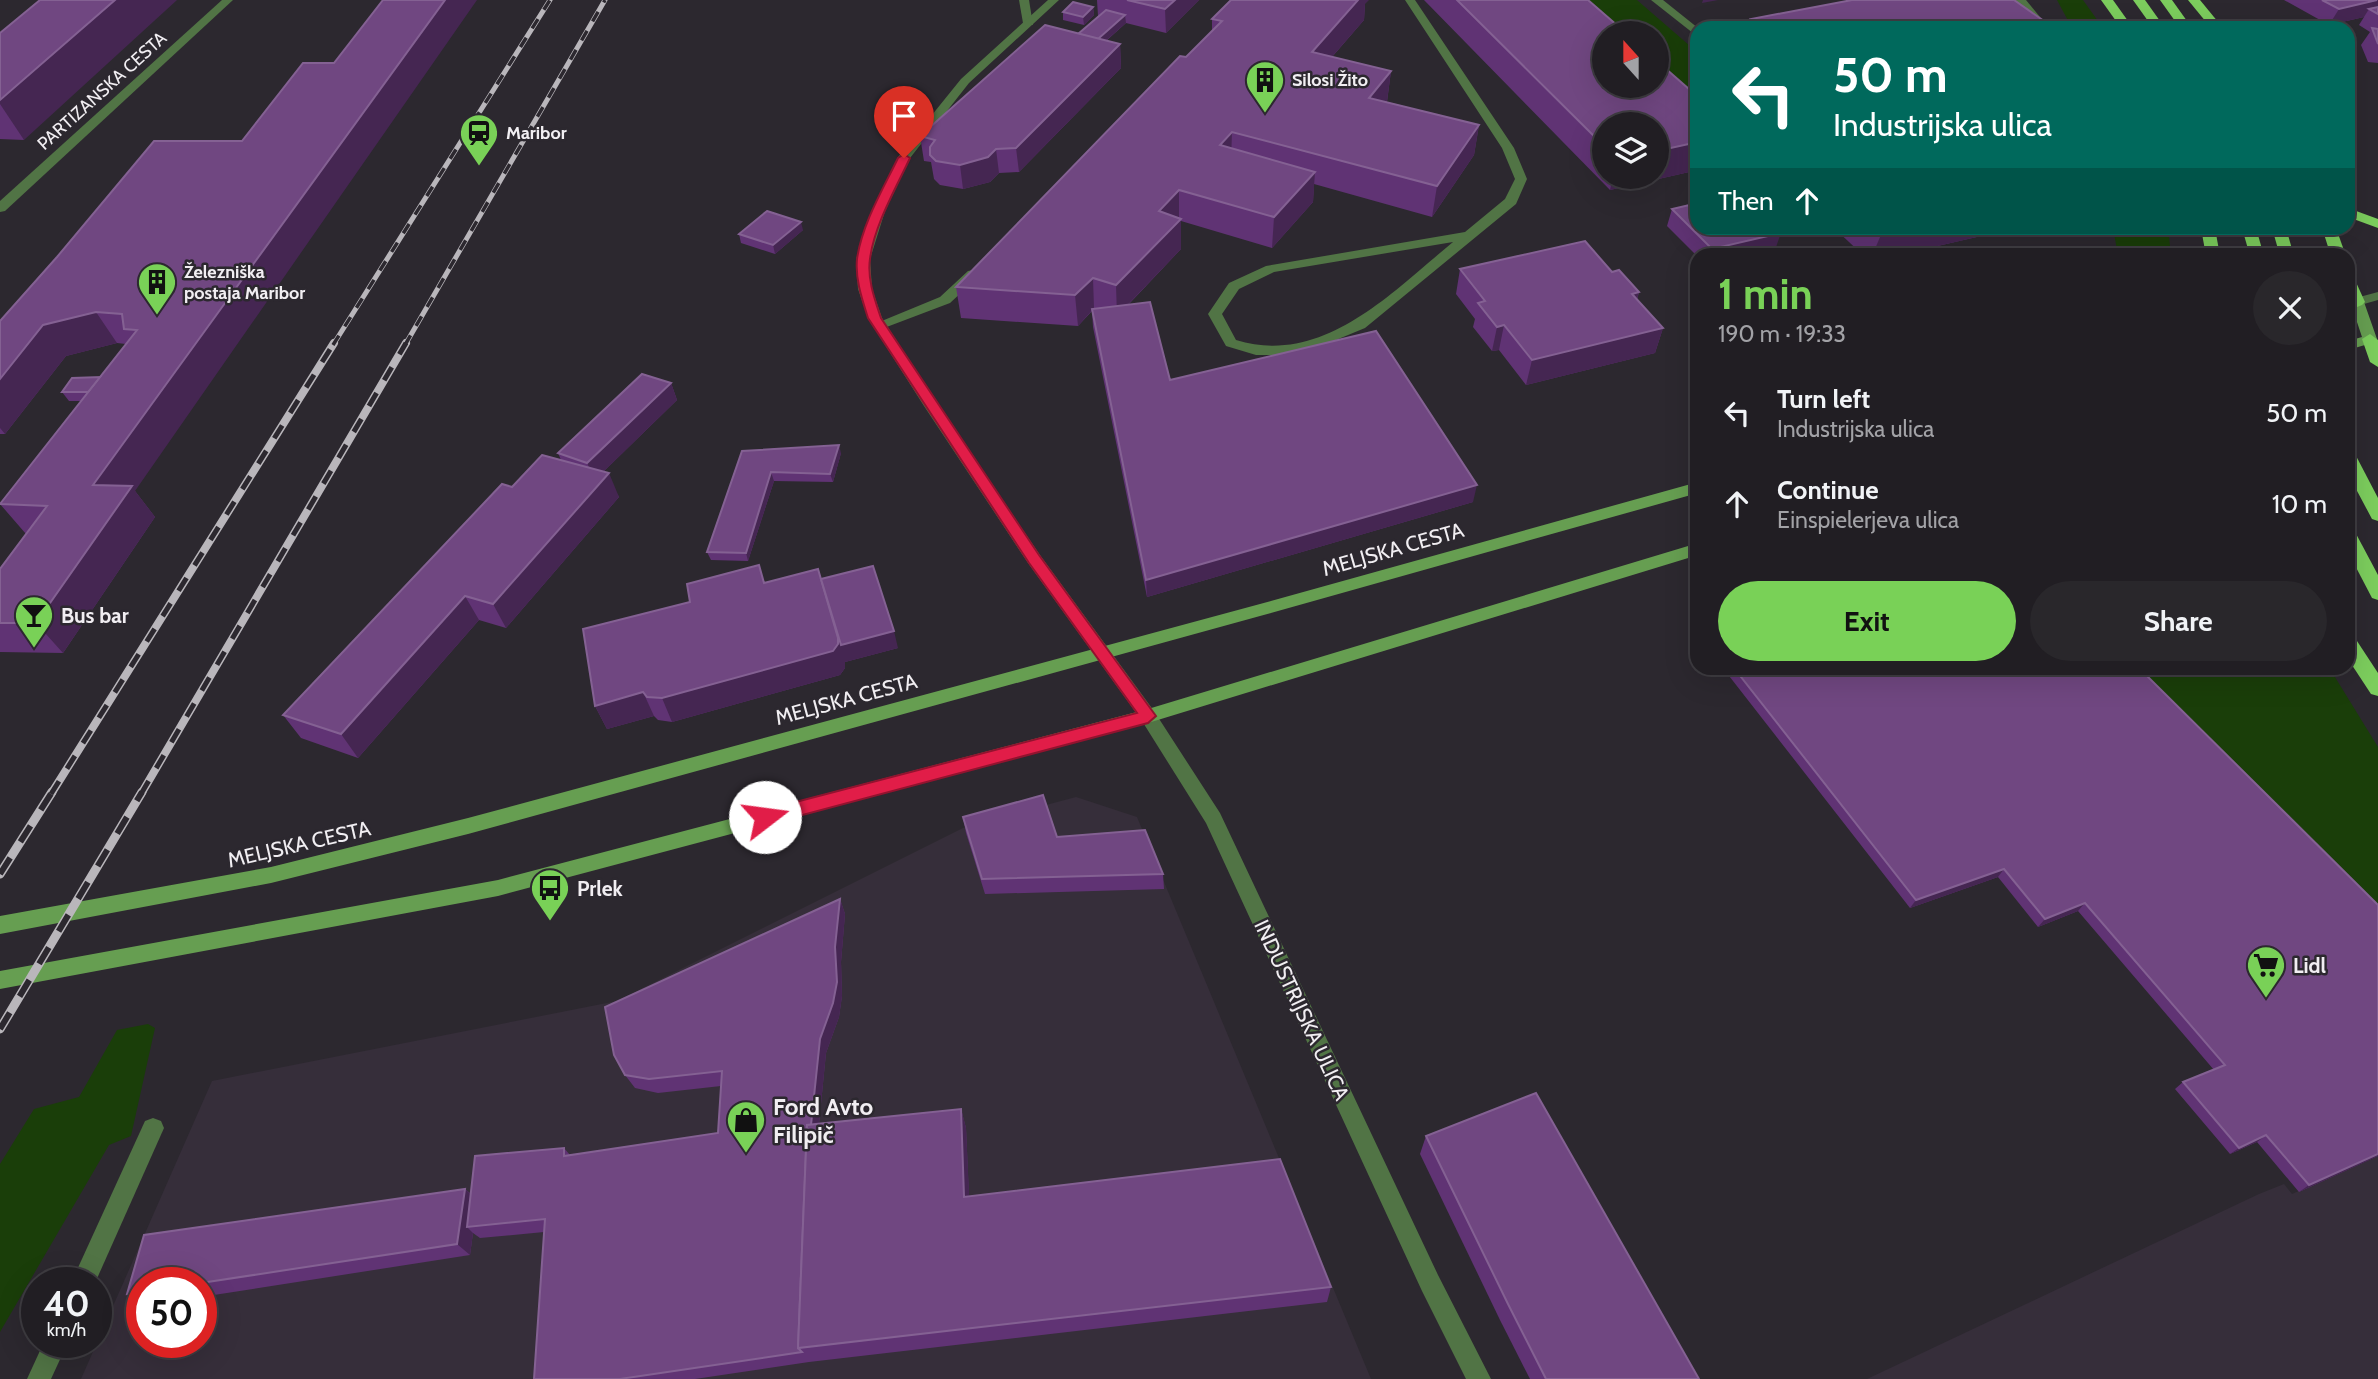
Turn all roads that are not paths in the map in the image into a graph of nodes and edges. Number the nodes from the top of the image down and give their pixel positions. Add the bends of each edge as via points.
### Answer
1 (228, 0) edge
2 (1024, 0) edge
3 (1054, 0) edge
4 (1410, 0) edge
5 (1656, 0) edge
6 (2020, 0) edge
7 (2107, 0) edge
8 (2138, 0) edge
9 (2166, 0) edge
10 (2194, 0) edge
11 (2037, 21) edge
12 (2122, 21) edge
13 (2154, 21) edge
14 (2181, 21) edge
15 (2211, 21) edge
16 (1029, 23) junction
17 (1690, 28) edge
18 (0, 208) edge
19 (2355, 215) edge
20 (2378, 224) edge
21 (1472, 235) junction
22 (985, 262) edge
23 (2378, 296) edge
24 (2355, 302) edge
25 (2355, 306) edge
26 (880, 325) junction
27 (2374, 337) edge
28 (2355, 344) edge
29 (2378, 362) edge
30 (2355, 470) edge
31 (1690, 489) edge
32 (2378, 515) edge
33 (2355, 548) edge
34 (1690, 551) edge
35 (2378, 593) edge
36 (2355, 653) edge
37 (1103, 654) junction
38 (2378, 689) edge
39 (1148, 716) junction
40 (0, 925) edge
41 (0, 980) edge
42 (153, 1128) dead end
43 (90, 1267) edge
44 (49, 1358) edge
45 (39, 1379) edge
46 (1479, 1379) edge

1 - 18 street, PARTIZANSKA CESTA
2 - 16 street
3 - 16 street, INDUSTRIJSKA ULICA
4 - 21 street via 1508,148 1521,179 1511,201
5 - 17 street
6 - 11 street
7 - 12 highway
8 - 13 highway
9 - 14 highway
10 - 15 highway
16 - 26 street, INDUSTRIJSKA ULICA via 965,81 904,158 863,259 865,289
19 - 20 highway
21 - 21 street via 1272,269 1234,286 1215,314 1231,343 1256,351 1314,344 1360,325
22 - 26 street via 945,300
23 - 24 street
25 - 27 main road
26 - 37 street, INDUSTRIJSKA ULICA via 1034,559
27 - 28 main road
27 - 29 highway
30 - 32 highway
31 - 37 main road, MELJSKA CESTA
33 - 35 highway
34 - 39 main road
36 - 38 highway
37 - 39 street, INDUSTRIJSKA ULICA
37 - 40 main road, MELJSKA CESTA via 271,875
39 - 41 main road via 498,888
39 - 46 street, INDUSTRIJSKA ULICA via 1213,819
42 - 43 street
44 - 45 street

